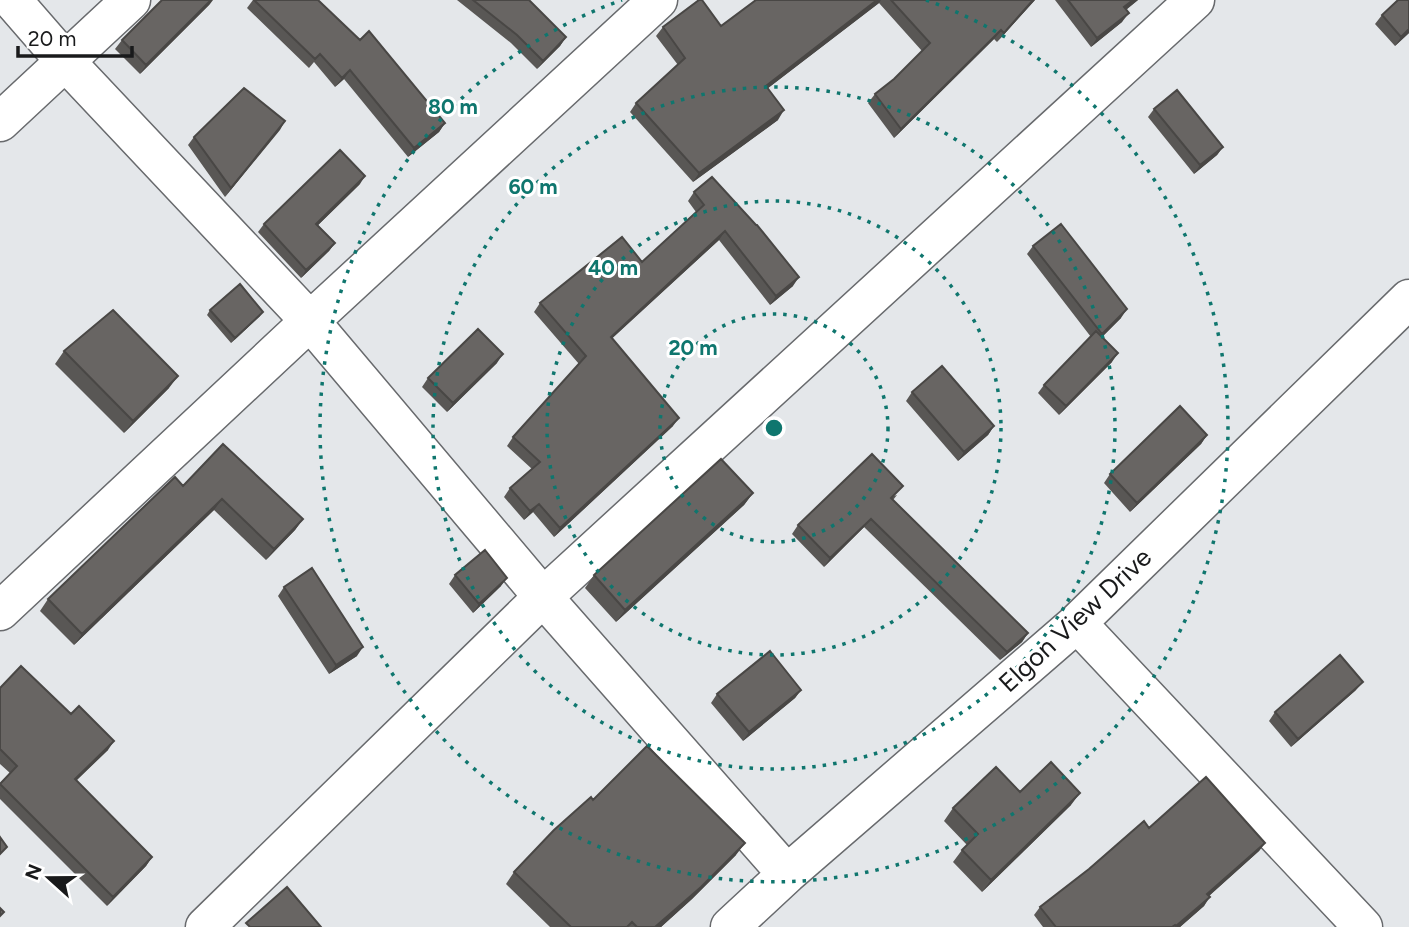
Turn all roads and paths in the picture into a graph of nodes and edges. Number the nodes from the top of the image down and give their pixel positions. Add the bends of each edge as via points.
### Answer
1 (12, 0) edge
2 (131, 0) edge
3 (658, 0) edge
4 (1195, 0) edge
5 (65, 61) junction
6 (0, 122) edge
7 (1409, 299) edge
8 (310, 321) junction
9 (543, 597) junction
10 (0, 611) edge
11 (1077, 622) junction
12 (787, 874) junction
13 (205, 927) edge
14 (730, 927) edge
15 (1363, 927) edge

1 - 5 street
2 - 5 street
3 - 8 street
4 - 9 street
5 - 6 street
5 - 8 street
7 - 11 street, Elgon View Drive
8 - 9 street
8 - 10 street
9 - 12 street
9 - 13 street
11 - 12 street, Elgon View Drive
11 - 15 street
12 - 14 street, Elgon View Drive

